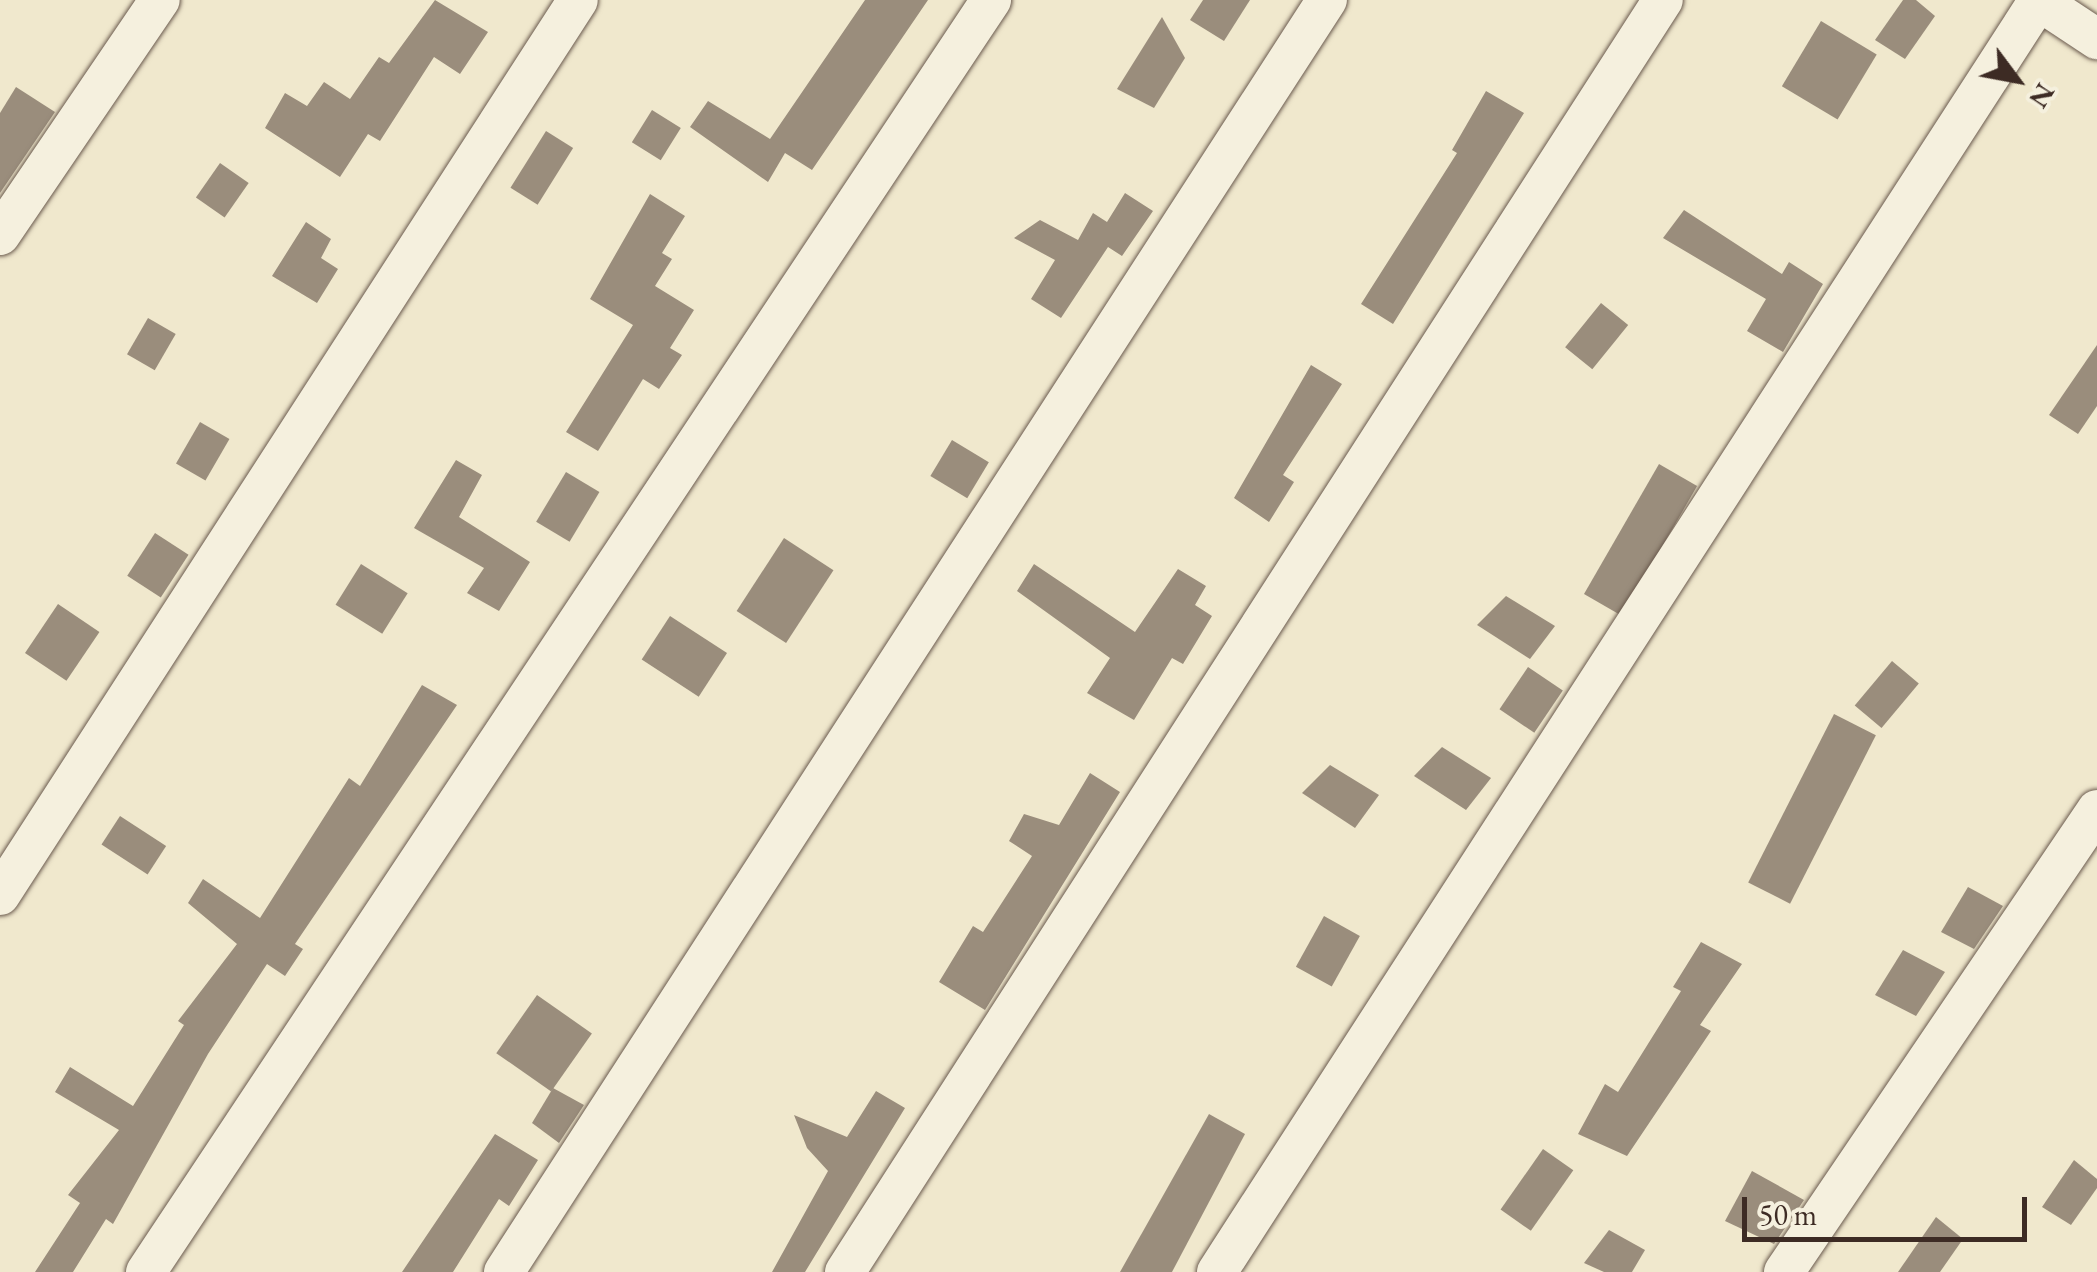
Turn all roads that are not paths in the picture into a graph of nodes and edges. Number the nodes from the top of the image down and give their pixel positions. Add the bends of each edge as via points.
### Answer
1 (160, 0) edge
2 (578, 0) edge
3 (991, 0) edge
4 (1327, 0) edge
5 (1663, 0) edge
6 (2039, 0) edge
7 (2097, 39) edge
8 (0, 234) edge
9 (2097, 810) edge
10 (0, 895) edge
11 (146, 1272) edge
12 (504, 1272) edge
13 (845, 1272) edge
14 (1217, 1272) edge
15 (1784, 1272) edge

1 - 8 street
2 - 10 street
3 - 11 street
4 - 12 street
5 - 13 street
6 - 7 street
6 - 14 street
9 - 15 street

